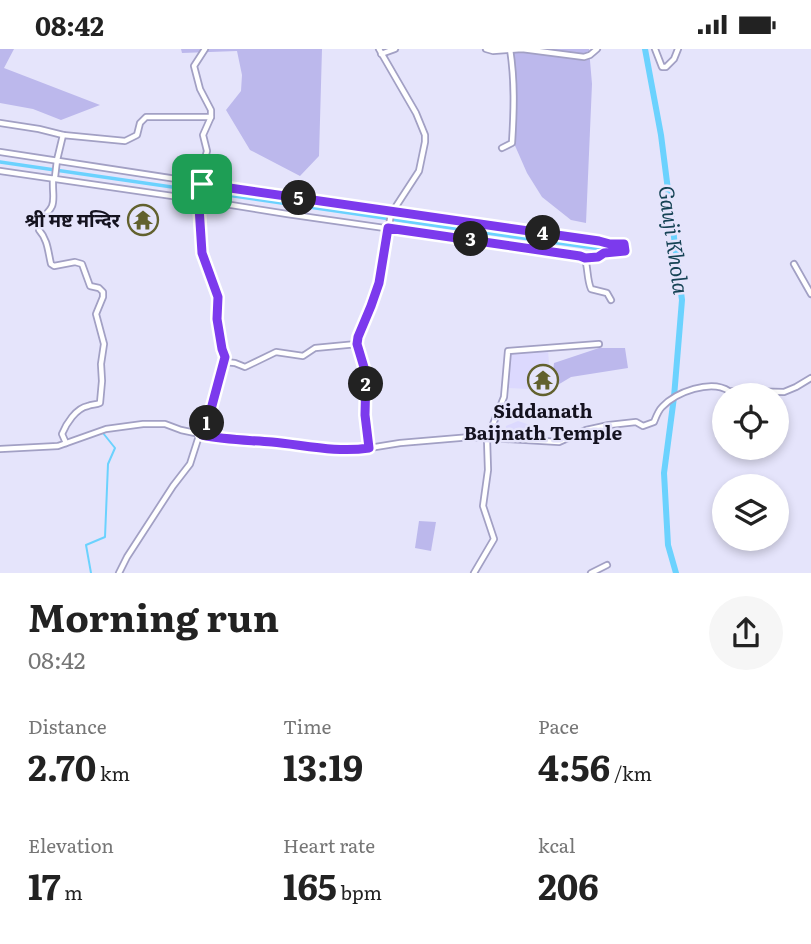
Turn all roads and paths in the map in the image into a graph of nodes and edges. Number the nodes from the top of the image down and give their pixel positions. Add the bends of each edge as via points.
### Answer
1 (205, 49) edge
2 (395, 49) edge
3 (486, 49) edge
4 (510, 49) edge
5 (597, 49) edge
6 (655, 49) edge
7 (678, 49) edge
8 (380, 52) edge
9 (211, 117) junction
10 (0, 123) edge
11 (63, 135) junction
12 (502, 148) dead end
13 (0, 152) edge
14 (57, 162) junction
15 (0, 171) edge
16 (54, 178) junction
17 (202, 184) junction
18 (200, 199) junction
19 (392, 213) junction
20 (389, 227) junction
21 (585, 258) junction
22 (794, 264) dead end
23 (811, 295) edge
24 (611, 300) dead end
25 (357, 344) junction
26 (599, 344) dead end
27 (225, 362) junction
28 (811, 378) edge
29 (202, 435) junction
30 (487, 439) junction
31 (66, 443) junction
32 (369, 448) junction
33 (0, 449) edge
34 (607, 565) dead end
35 (119, 573) edge
36 (474, 573) edge
37 (591, 573) edge

1 - 9 street via 194,72
2 - 8 street
3 - 4 street
4 - 5 street via 584,57
4 - 12 street via 515,106 512,143
6 - 7 street via 666,67
8 - 19 street via 425,135 419,171
9 - 11 street via 146,117 137,135 125,141
9 - 17 street via 203,135 207,151
10 - 11 street
11 - 14 street
13 - 14 street
14 - 16 street
14 - 17 street
15 - 16 street
16 - 18 street
16 - 31 street via 53,206 39,220 51,264 82,264 90,286 103,292 96,314 104,344 100,403 80,409 68,423 62,434
17 - 18 street
17 - 19 street
18 - 20 street
18 - 27 street via 202,253 218,297
19 - 20 street
19 - 21 street via 624,244 625,251
20 - 21 street
20 - 25 street via 379,283
21 - 24 street via 589,286 607,293
22 - 23 street
25 - 27 street via 316,348 303,356 276,352 245,367
25 - 32 street via 366,374
26 - 30 street via 508,351 504,397
27 - 29 street
28 - 30 street via 784,392 729,391 708,385 674,397 654,422 609,425 559,442
29 - 31 street via 143,423
29 - 32 street via 340,450
29 - 35 street via 190,464
30 - 32 street via 450,438
30 - 36 street via 482,506 494,539
31 - 33 street
34 - 37 street

